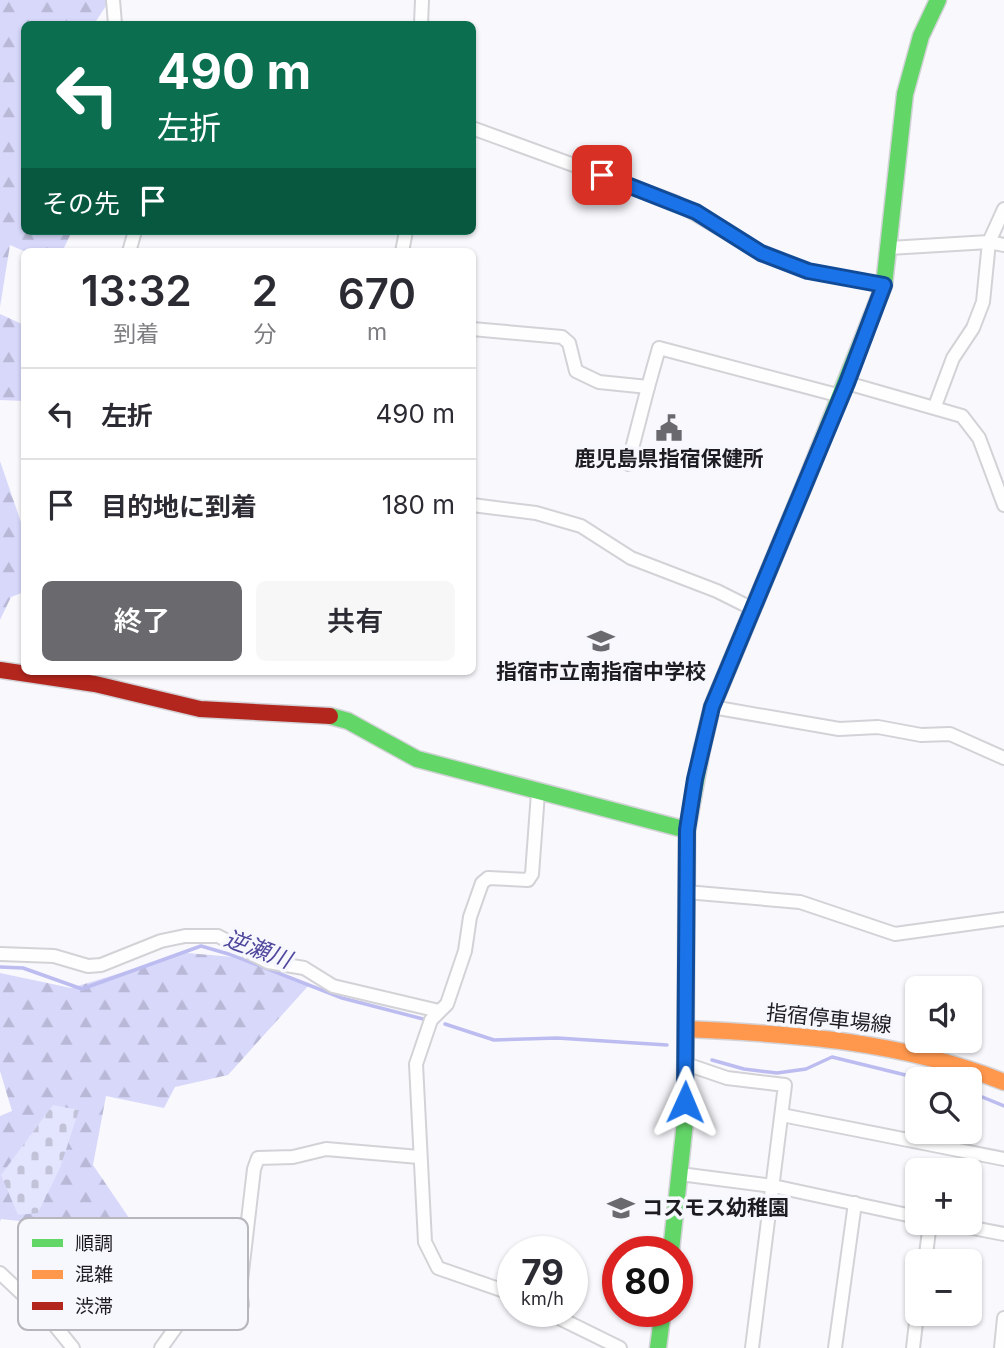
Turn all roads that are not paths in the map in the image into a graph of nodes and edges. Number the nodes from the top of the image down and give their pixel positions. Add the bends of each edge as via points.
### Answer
1 (113, 0) edge
2 (422, 0) edge
3 (938, 0) edge
4 (115, 21) edge
5 (421, 21) edge
6 (476, 129) edge
7 (1004, 209) edge
8 (989, 242) junction
9 (1004, 245) edge
10 (889, 248) junction
11 (884, 285) junction
12 (476, 329) edge
13 (648, 387) junction
14 (844, 389) junction
15 (935, 406) junction
16 (628, 464) dead end
17 (1004, 505) edge
18 (476, 506) edge
19 (753, 609) junction
20 (0, 670) edge
21 (21, 672) edge
22 (60, 675) edge
23 (96, 678) edge
24 (712, 707) junction
25 (1004, 758) edge
26 (538, 793) junction
27 (687, 830) junction
28 (686, 892) junction
29 (1004, 919) edge
30 (0, 954) edge
31 (439, 1011) junction
32 (686, 1029) junction
33 (686, 1064) junction
34 (1004, 1082) edge
35 (782, 1115) junction
36 (419, 1157) junction
37 (1004, 1159) edge
38 (680, 1174) junction
39 (772, 1186) junction
40 (855, 1203) junction
41 (905, 1214) edge
42 (248, 1220) edge
43 (982, 1230) edge
44 (1004, 1234) edge
45 (673, 1236) edge
46 (0, 1273) edge
47 (497, 1288) edge
48 (18, 1290) edge
49 (1004, 1318) edge
50 (916, 1326) edge
51 (577, 1327) edge
52 (661, 1327) edge
53 (58, 1330) edge
54 (174, 1330) edge
55 (73, 1348) edge
56 (161, 1348) edge
57 (620, 1348) edge
58 (658, 1348) edge
59 (752, 1348) edge
60 (835, 1348) edge
61 (913, 1348) edge
62 (1001, 1348) edge

1 - 4 street
2 - 5 street
3 - 10 main road via 905,94
6 - 11 street via 674,202 761,253 808,271
7 - 8 street
8 - 9 street
8 - 10 street
8 - 15 street via 985,296
10 - 11 main road
11 - 14 main road
12 - 13 street via 562,337 569,343 578,374 599,382
13 - 14 street via 659,348
13 - 16 street
14 - 15 street
14 - 19 main road
15 - 17 street via 962,416 974,429
18 - 19 street via 536,513 581,526 631,558
19 - 24 main road
20 - 21 main road
22 - 23 main road
23 - 26 main road via 200,709 330,716 357,725 417,759
24 - 25 street via 839,729 878,727 921,735 950,734
24 - 27 main road
26 - 27 main road
26 - 31 street via 532,874 528,880 488,878 482,883 460,968 447,1003
27 - 28 main road
28 - 29 street via 800,902 895,934
28 - 32 main road
30 - 31 street via 54,956 101,965 161,941 218,936 268,962 304,968 333,986
31 - 36 street via 431,1020 416,1064
32 - 33 main road
32 - 34 main road, 指宿停車場線 via 883,1044 950,1060
33 - 35 street via 727,1078 785,1085
33 - 38 main road
35 - 37 street
35 - 39 street
36 - 42 street via 326,1149 293,1157 258,1158
36 - 47 street via 425,1242 438,1268
38 - 39 street
38 - 45 main road
39 - 40 street
39 - 59 street
40 - 41 street
40 - 60 street
43 - 44 street
46 - 48 street
49 - 62 street
50 - 61 street
51 - 57 street
52 - 58 main road
53 - 55 street
54 - 56 street

